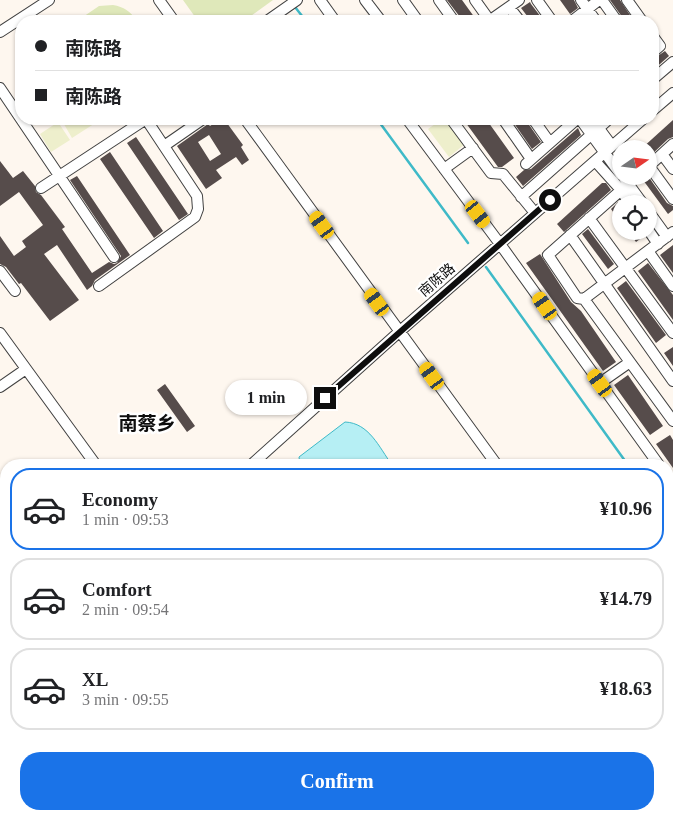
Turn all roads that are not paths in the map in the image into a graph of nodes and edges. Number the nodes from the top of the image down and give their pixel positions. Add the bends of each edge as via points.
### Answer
1 (49, 0) edge
2 (159, 0) edge
3 (297, 0) edge
4 (320, 0) edge
5 (365, 0) edge
6 (403, 0) edge
7 (439, 0) edge
8 (475, 0) edge
9 (537, 0) edge
10 (581, 0) edge
11 (600, 0) edge
12 (627, 0) edge
13 (587, 9) junction
14 (26, 15) edge
15 (170, 15) edge
16 (276, 15) edge
17 (331, 15) edge
18 (376, 15) edge
19 (414, 15) edge
20 (450, 15) edge
21 (486, 15) edge
22 (548, 15) edge
23 (580, 15) edge
24 (592, 15) edge
25 (612, 15) edge
26 (638, 15) edge
27 (15, 22) edge
28 (0, 32) edge
29 (673, 62) edge
30 (659, 74) edge
31 (0, 88) edge
32 (673, 93) edge
33 (659, 105) edge
34 (15, 110) edge
35 (25, 125) edge
36 (137, 125) edge
37 (150, 125) edge
38 (194, 125) edge
39 (249, 125) edge
40 (412, 125) edge
41 (456, 125) edge
42 (507, 125) edge
43 (537, 125) edge
44 (572, 125) edge
45 (587, 125) edge
46 (594, 125) edge
47 (602, 125) edge
48 (636, 125) edge
49 (595, 131) junction
50 (550, 143) junction
51 (673, 144) edge
52 (164, 146) junction
53 (472, 148) junction
54 (609, 149) junction
55 (662, 154) junction
56 (612, 156) edge
57 (658, 158) edge
58 (595, 161) junction
59 (444, 169) junction
60 (673, 169) edge
61 (612, 173) edge
62 (59, 176) junction
63 (658, 178) edge
64 (619, 185) edge
65 (626, 185) edge
66 (41, 188) dead end
67 (635, 195) edge
68 (522, 197) junction
69 (673, 199) edge
70 (535, 213) junction
71 (589, 218) junction
72 (657, 219) edge
73 (672, 233) edge
74 (570, 235) junction
75 (655, 240) edge
76 (500, 244) junction
77 (658, 244) junction
78 (648, 251) junction
79 (114, 257) dead end
80 (626, 268) junction
81 (2, 276) edge
82 (604, 284) junction
83 (99, 286) dead end
84 (673, 286) edge
85 (15, 291) dead end
86 (584, 299) junction
87 (399, 332) junction
88 (0, 333) edge
89 (673, 333) edge
90 (630, 362) junction
91 (26, 369) junction
92 (673, 381) edge
93 (600, 383) junction
94 (0, 387) edge
95 (673, 421) edge
96 (673, 427) edge
97 (92, 459) edge
98 (258, 459) edge
99 (492, 459) edge
100 (655, 459) edge

1 - 14 street
2 - 15 street
3 - 16 street
4 - 17 street
5 - 18 street
6 - 19 street
7 - 20 street
8 - 21 street
9 - 22 street
10 - 13 street
11 - 13 street
11 - 25 street
12 - 26 street
13 - 23 street
13 - 24 street
27 - 28 street
29 - 30 street
31 - 34 street
32 - 33 street
35 - 62 street
36 - 62 street
37 - 52 street
38 - 52 street
39 - 87 street
40 - 59 street
41 - 53 street
42 - 50 street via 529,162
43 - 50 street
44 - 50 street
45 - 49 street
46 - 49 street
47 - 49 street
48 - 54 street, 南陈路
49 - 54 street
49 - 68 street
51 - 55 street
52 - 83 street via 197,196 197,213
53 - 59 street
53 - 68 street via 490,173 503,174
54 - 56 street
54 - 58 street, 南陈路
55 - 57 street
55 - 60 street
58 - 61 street
58 - 70 street, 南陈路
59 - 76 street
62 - 66 street
62 - 79 street
63 - 69 street
64 - 71 street
65 - 67 street
68 - 70 street
70 - 76 street, 南陈路
71 - 74 street
71 - 80 street
72 - 73 street
73 - 77 street
74 - 82 street
74 - 86 street via 548,255 577,298
75 - 77 street
76 - 87 street, 南陈路
76 - 93 street
77 - 78 street
78 - 80 street
78 - 84 street
80 - 82 street
80 - 89 street
81 - 85 street
82 - 86 street
82 - 92 street
86 - 90 street
87 - 98 street, 南陈路
87 - 99 street
88 - 91 street
90 - 93 street
90 - 95 street
91 - 94 street
91 - 97 street
93 - 100 street
95 - 96 street

